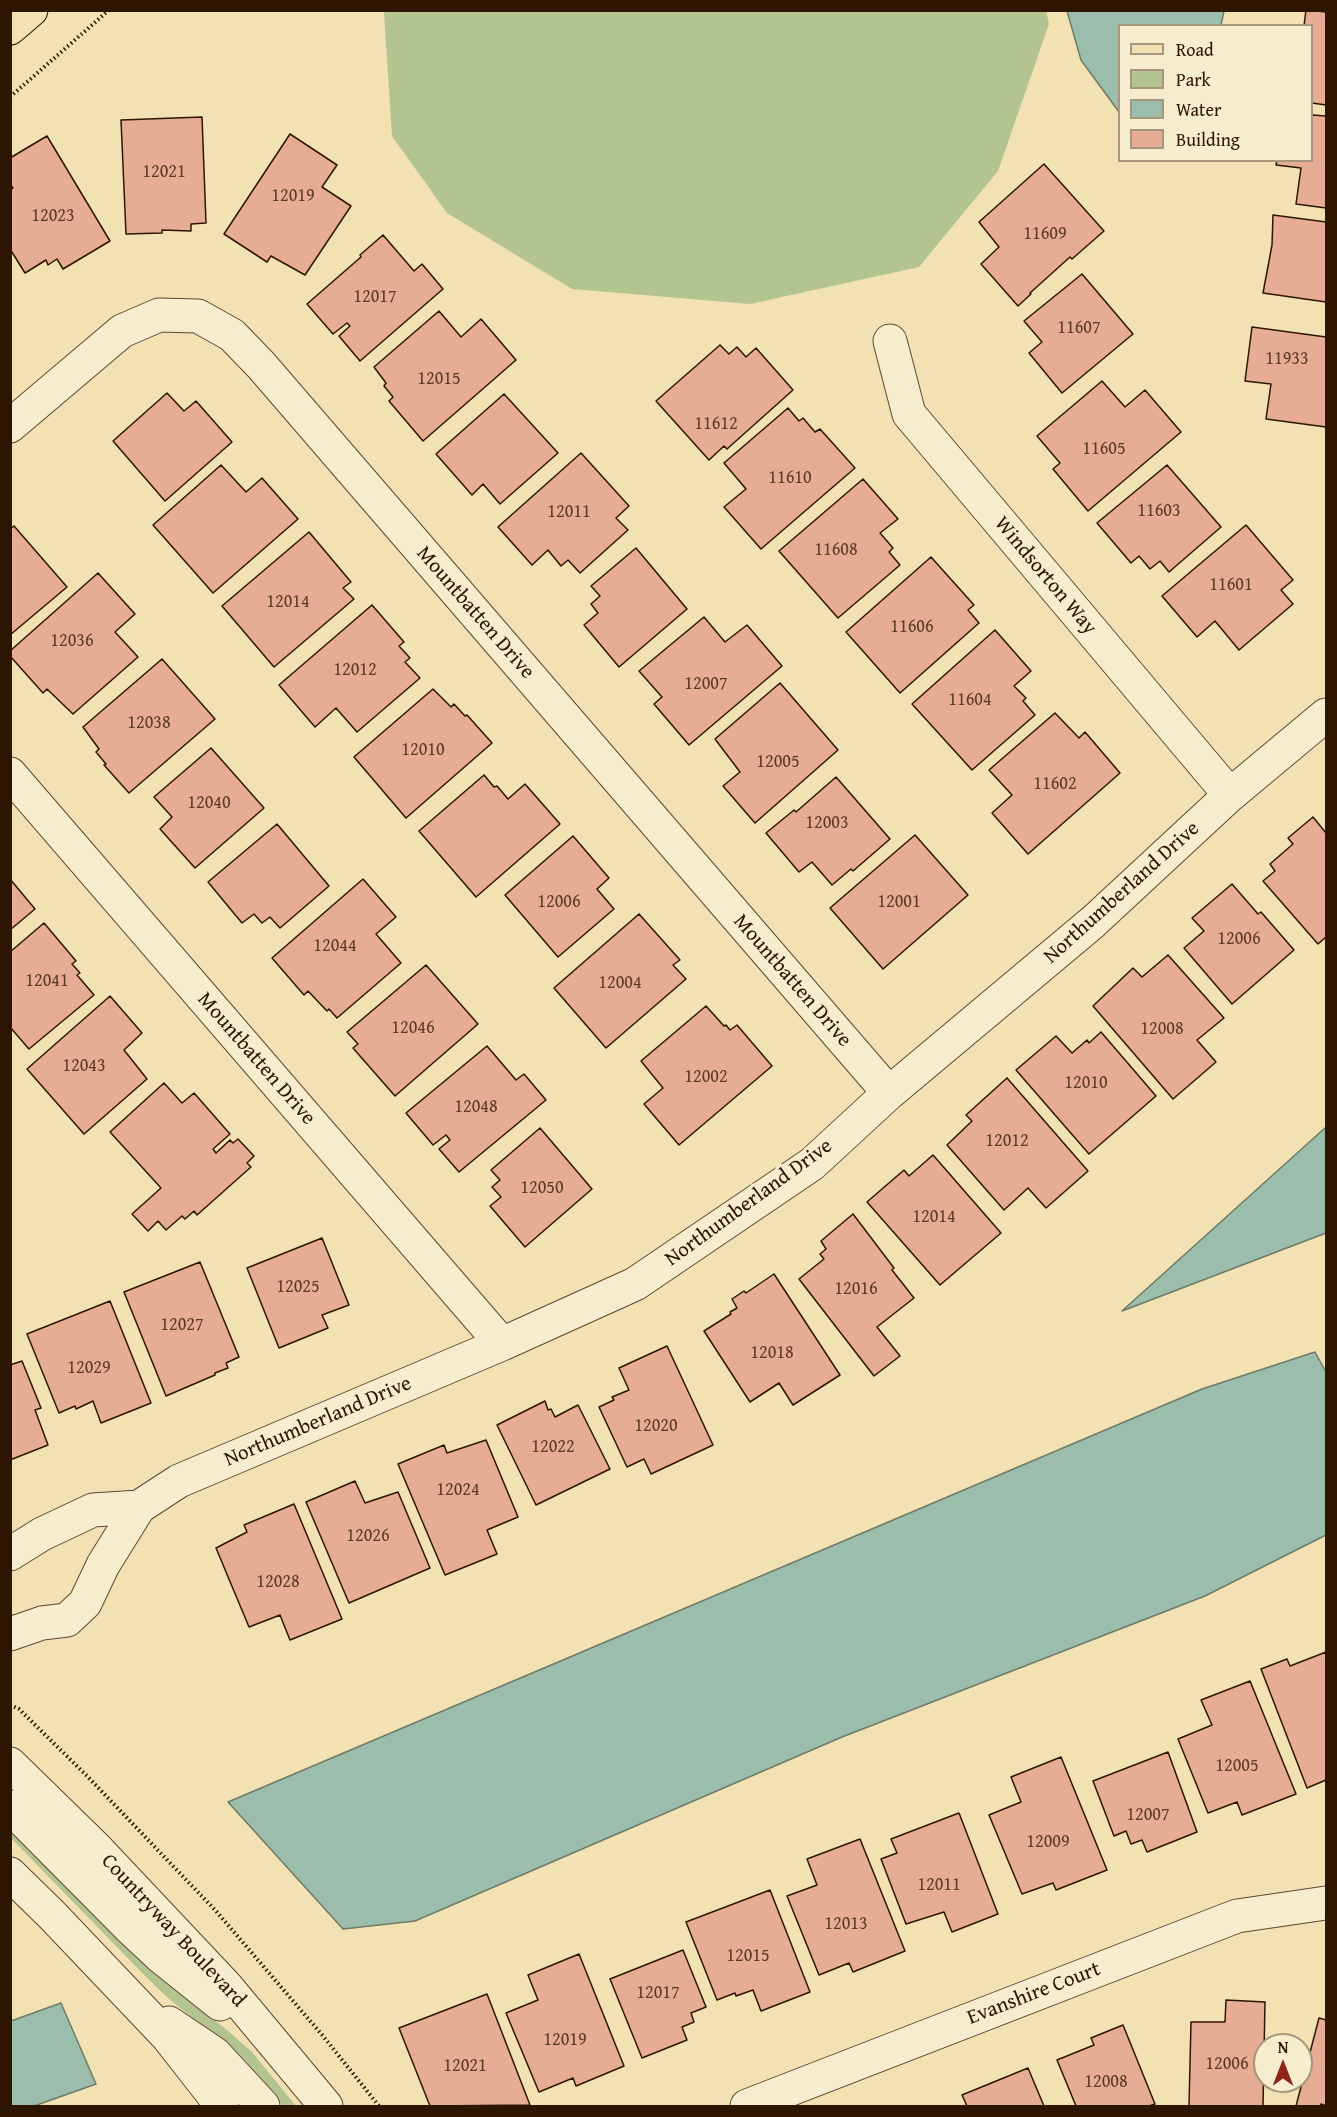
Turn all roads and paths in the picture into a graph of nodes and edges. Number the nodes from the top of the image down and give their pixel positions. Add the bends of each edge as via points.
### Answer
1 (31, 10) edge
2 (109, 10) edge
3 (10, 28) edge
4 (10, 97) edge
5 (890, 341) dead end
6 (10, 426) edge
7 (1326, 715) edge
8 (10, 774) edge
9 (1230, 795) junction
10 (889, 1093) junction
11 (502, 1344) junction
12 (139, 1507) junction
13 (10, 1554) edge
14 (10, 1634) edge
15 (10, 1705) edge
16 (10, 1764) edge
17 (10, 1807) edge
18 (10, 1874) edge
19 (1326, 1903) edge
20 (134, 2002) junction
21 (278, 2049) junction
22 (222, 2106) edge
23 (263, 2106) edge
24 (326, 2106) edge
25 (379, 2106) edge
26 (747, 2106) edge

1 - 3 main road
2 - 4 path
5 - 9 street, Windsorton Way via 909,414
6 - 10 street, Mountbatten Drive via 122,331 159,315 198,316 232,335
7 - 9 street, Northumberland Drive
8 - 11 street, Mountbatten Drive
9 - 10 street, Northumberland Drive via 1093,922
10 - 11 street, Northumberland Drive via 812,1164 635,1284
11 - 12 street, Northumberland Drive via 179,1482
12 - 13 street, Northumberland Drive via 93,1510
12 - 14 street, Northumberland Drive via 85,1603 67,1620 42,1623
15 - 25 path via 19,1709 65,1754 216,1911
16 - 21 street, Countryway Boulevard via 96,1848 226,1986
17 - 21 street via 160,1956
18 - 20 street
19 - 26 street, Evanshire Court via 1237,1916
20 - 22 street via 168,2037
20 - 23 street via 215,2054
21 - 24 street, Countryway Boulevard

